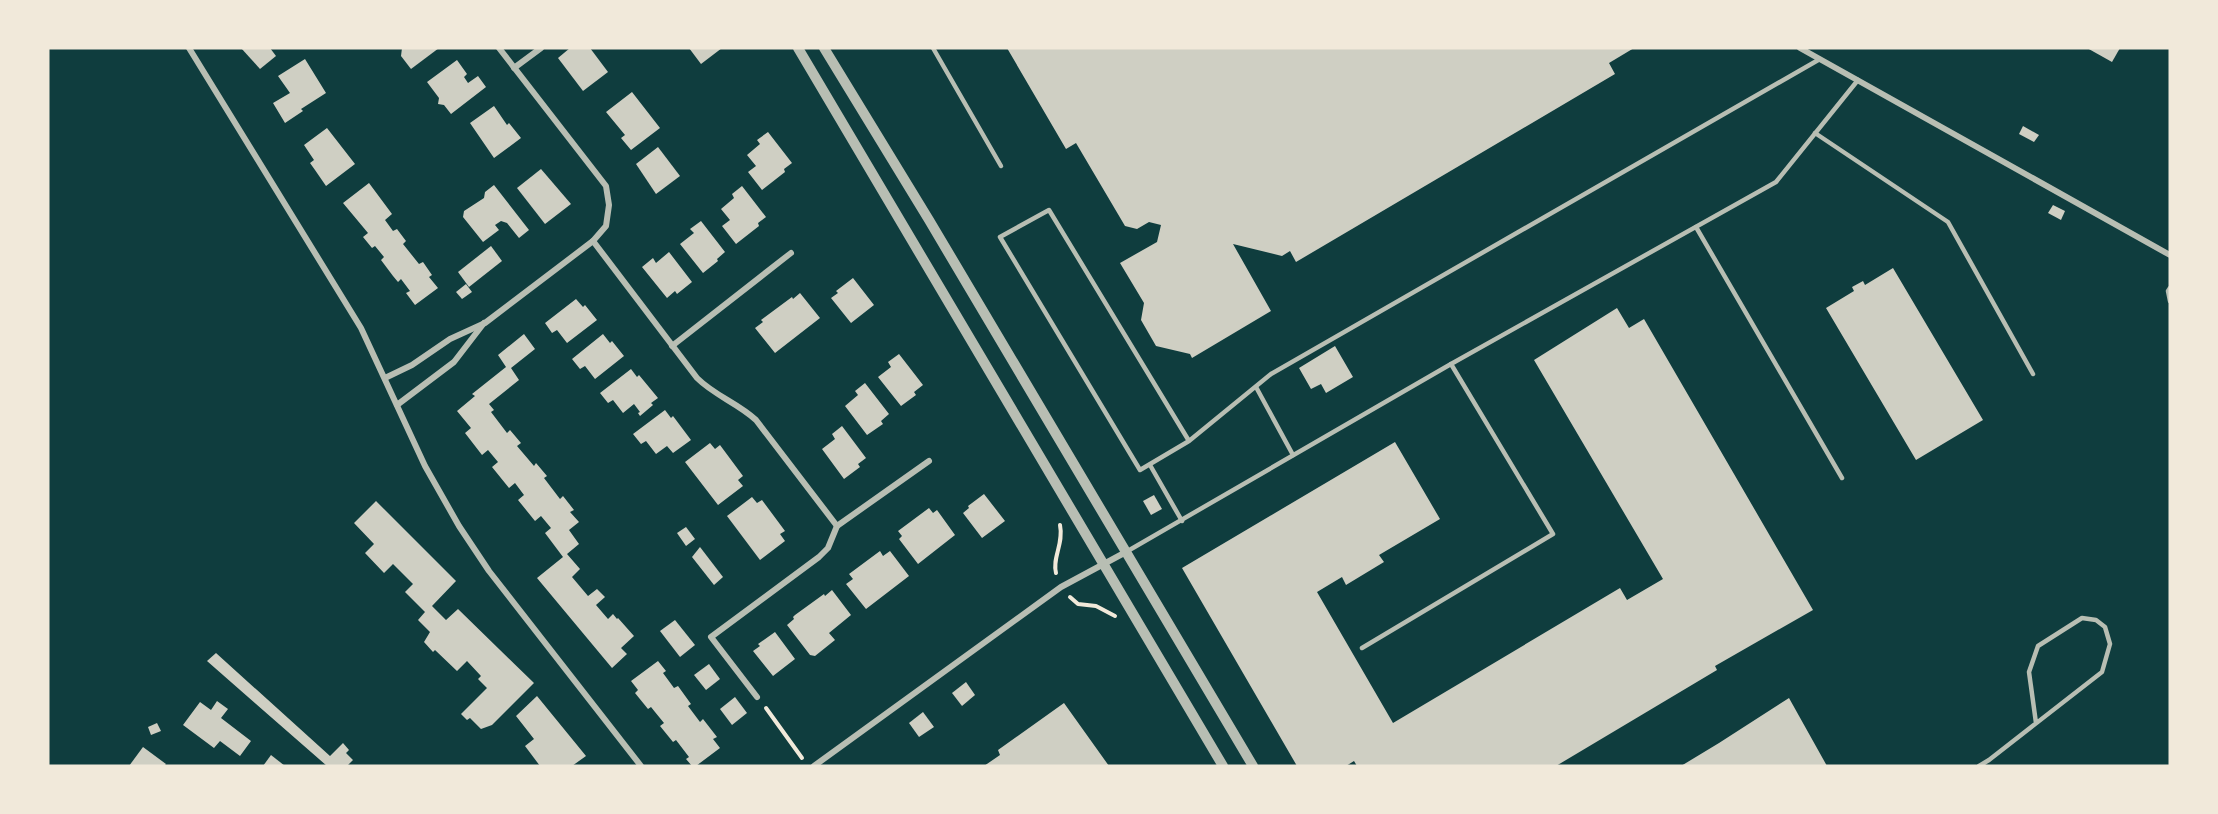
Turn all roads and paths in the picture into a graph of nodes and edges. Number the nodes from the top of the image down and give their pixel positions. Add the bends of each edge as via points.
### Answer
1 (189, 48) edge
2 (499, 48) edge
3 (541, 48) edge
4 (798, 48) edge
5 (824, 48) edge
6 (933, 48) edge
7 (1800, 48) edge
8 (1820, 59) junction
9 (514, 68) junction
10 (1858, 80) junction
11 (1815, 133) junction
12 (1002, 166) dead end
13 (1696, 227) junction
14 (593, 241) junction
15 (791, 253) dead end
16 (2170, 255) edge
17 (2170, 288) edge
18 (2170, 301) edge
19 (484, 323) junction
20 (672, 346) junction
21 (1451, 364) junction
22 (2033, 374) dead end
23 (385, 378) junction
24 (1256, 387) junction
25 (397, 405) junction
26 (1189, 441) junction
27 (1293, 455) junction
28 (929, 461) dead end
29 (1150, 465) junction
30 (1842, 478) dead end
31 (1182, 520) junction
32 (837, 526) junction
33 (1062, 539) dead end
34 (1126, 552) junction
35 (1103, 564) junction
36 (1061, 587) junction
37 (1119, 622) dead end
38 (1362, 648) dead end
39 (757, 697) joint
40 (2036, 723) junction
41 (640, 766) edge
42 (807, 766) edge
43 (814, 766) edge
44 (1223, 766) edge
45 (1253, 766) edge
46 (1979, 766) edge

1 - 23 street via 349,307
2 - 9 street
3 - 9 street
4 - 35 street
5 - 34 street
6 - 12 lane
7 - 8 street
8 - 10 street
8 - 24 lane via 1271,374
9 - 14 street via 606,186 606,226
10 - 11 lane
10 - 16 street
11 - 13 lane via 1776,182
11 - 22 lane via 1948,222
13 - 21 lane
13 - 30 lane
14 - 19 street
14 - 20 street
15 - 20 street
17 - 18 lane
19 - 23 street
19 - 25 street via 454,362
20 - 32 street via 706,387 756,420
21 - 27 lane
21 - 38 lane via 1553,534
23 - 25 street
24 - 26 lane
24 - 27 lane
25 - 41 street via 434,483 484,564
26 - 29 lane
26 - 29 lane via 1049,210 1000,237 1140,470
27 - 31 lane
28 - 32 street
29 - 31 lane
31 - 34 lane
32 - 39 street via 828,548 819,556 711,637
33 - 36 path via 1054,565
34 - 35 street
34 - 45 street
35 - 36 street
35 - 44 street
36 - 37 path via 1078,604 1104,609
36 - 43 street
39 - 42 path
40 - 40 lane via 2102,672 2110,644 2105,627 2096,620 2082,618 2038,646 2029,672
40 - 46 lane

